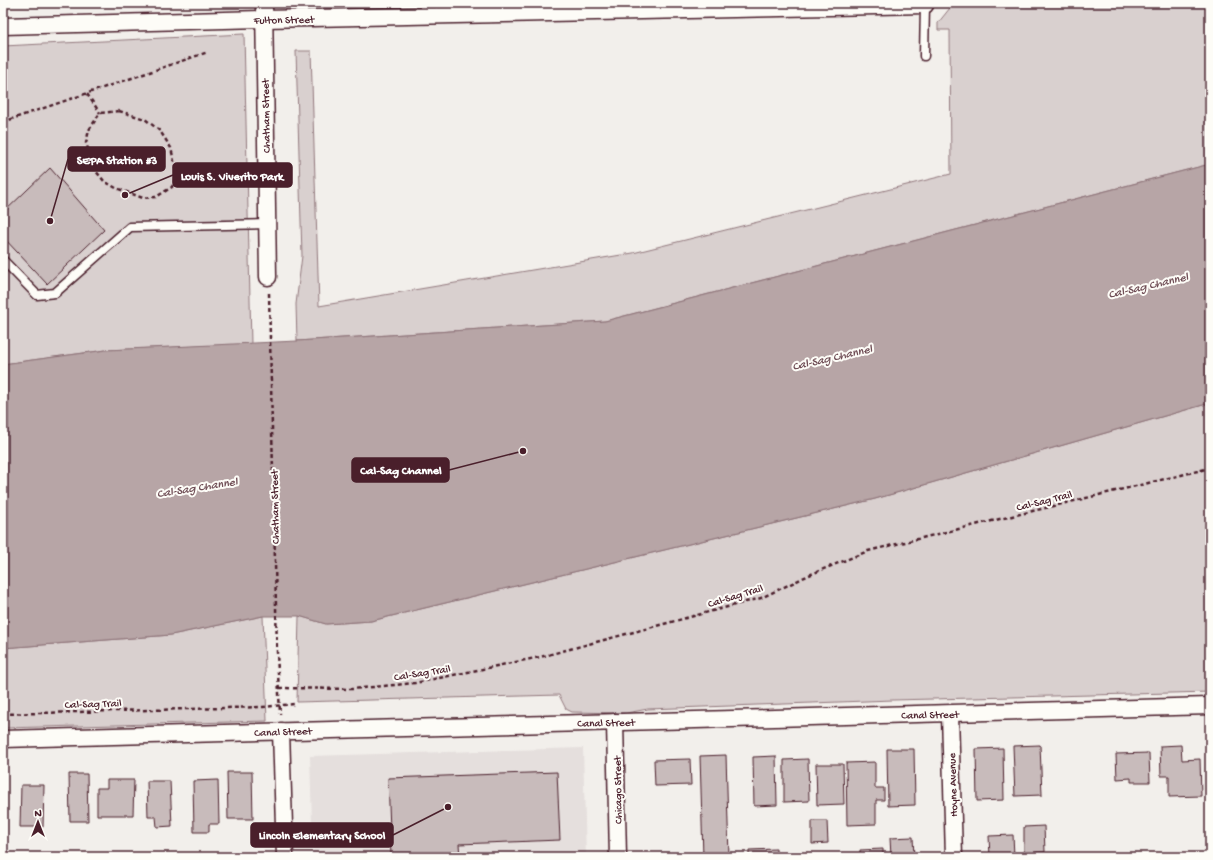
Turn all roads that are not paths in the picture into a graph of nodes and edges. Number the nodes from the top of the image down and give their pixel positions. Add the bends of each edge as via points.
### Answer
1 (264, 3) edge
2 (925, 4) edge
3 (594, 8) edge
4 (424, 9) edge
5 (264, 19) junction
6 (3, 26) edge
7 (924, 56) dead end
8 (267, 224) junction
9 (3, 260) edge
10 (268, 277) dead end
11 (1210, 706) edge
12 (950, 714) junction
13 (615, 722) junction
14 (281, 731) junction
15 (3, 739) edge
16 (285, 857) edge
17 (618, 857) edge
18 (954, 857) edge

1 - 5 street, Chatham Street
2 - 3 street, Fulton Street
2 - 7 lane
3 - 4 street, Fulton Street
4 - 5 street, Fulton Street
5 - 6 street, Fulton Street
5 - 8 street, Chatham Street
8 - 9 lane via 130,227 55,293 37,295
8 - 10 street, Chatham Street
11 - 12 street, Canal Street
12 - 13 street, Canal Street
12 - 18 street, Hoyne Avenue
13 - 14 street, Canal Street
13 - 17 street, Chicago Street
14 - 15 street, Canal Street
14 - 16 street

